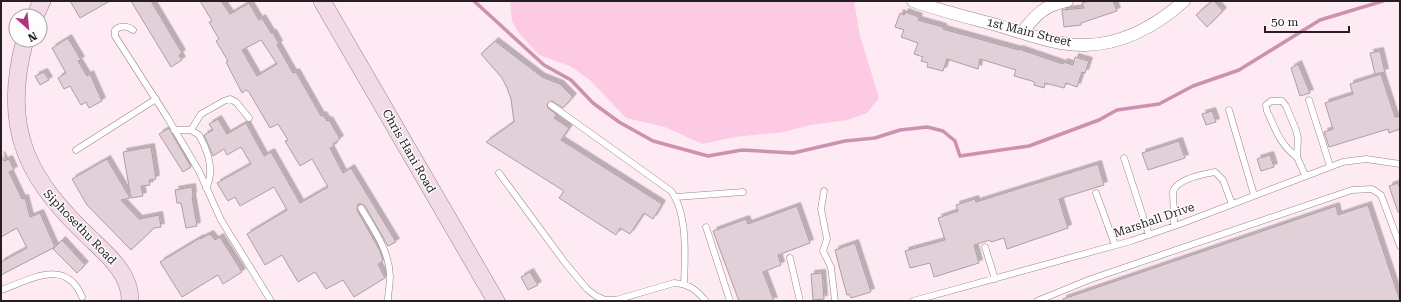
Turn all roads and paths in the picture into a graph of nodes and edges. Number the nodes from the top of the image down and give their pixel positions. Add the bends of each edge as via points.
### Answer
1 (322, 1) edge
2 (912, 1) edge
3 (1067, 1) edge
4 (1184, 1) edge
5 (134, 30) dead end
6 (1022, 32) junction
7 (22, 48) edge
8 (156, 99) junction
9 (1310, 100) dead end
10 (551, 105) dead end
11 (1229, 110) dead end
12 (249, 118) dead end
13 (174, 130) junction
14 (190, 130) junction
15 (76, 150) dead end
16 (1297, 157) junction
17 (1124, 158) dead end
18 (1400, 164) edge
19 (1330, 166) junction
20 (499, 173) dead end
21 (1305, 175) junction
22 (206, 188) junction
23 (824, 191) dead end
24 (743, 192) dead end
25 (1096, 193) dead end
26 (1254, 196) junction
27 (676, 198) junction
28 (1232, 204) junction
29 (361, 208) dead end
30 (706, 226) dead end
31 (1174, 226) junction
32 (1149, 235) junction
33 (1115, 246) junction
34 (1400, 246) edge
35 (984, 248) dead end
36 (790, 258) dead end
37 (995, 279) junction
38 (684, 284) junction
39 (1, 290) edge
40 (82, 297) dead end
41 (130, 301) edge
42 (271, 301) edge
43 (388, 301) edge
44 (496, 301) edge
45 (706, 301) edge
46 (730, 301) edge
47 (800, 301) edge
48 (835, 301) edge
49 (912, 301) edge
50 (1037, 301) edge

1 - 44 main road, Chris Hani Road
2 - 6 street, 1st Main Street
3 - 6 street via 1038,12
4 - 6 street, 1st Main Street via 1136,34 1111,42 1086,45 1067,43
5 - 8 lane via 121,26 115,30 115,36
7 - 41 main road, Siphosethu Road via 15,69 10,108 27,167 57,206 119,269 128,284
8 - 13 lane
8 - 15 lane
9 - 19 lane
10 - 27 lane via 671,191
11 - 26 lane
12 - 14 lane via 236,102 230,99 201,114
13 - 14 lane
13 - 22 lane via 199,171
14 - 22 lane via 199,135 208,155 210,177
16 - 16 lane via 1287,150 1270,116 1266,105 1271,100 1282,101 1286,106 1298,138
16 - 21 lane
17 - 32 lane
18 - 19 lane, Marshall Drive via 1366,159
19 - 21 lane, Marshall Drive
20 - 38 lane via 570,269 596,296 605,300 616,300 674,283
21 - 26 lane, Marshall Drive
22 - 42 lane via 221,220
23 - 48 lane via 820,209 827,239 823,250 831,267
24 - 27 lane
25 - 33 lane
26 - 28 lane, Marshall Drive
27 - 38 lane via 683,231
28 - 31 lane, Marshall Drive
28 - 31 lane via 1223,180 1215,172 1181,183 1173,191
29 - 43 lane via 388,259
30 - 46 lane
31 - 32 lane, Marshall Drive
32 - 33 lane, Marshall Drive
33 - 37 lane, Marshall Drive
34 - 50 lane via 1381,195 1372,189 1352,190 1091,279
35 - 37 lane
36 - 47 lane
37 - 49 lane, Marshall Drive
38 - 45 lane via 694,288
39 - 40 lane via 50,273 60,273 75,284

